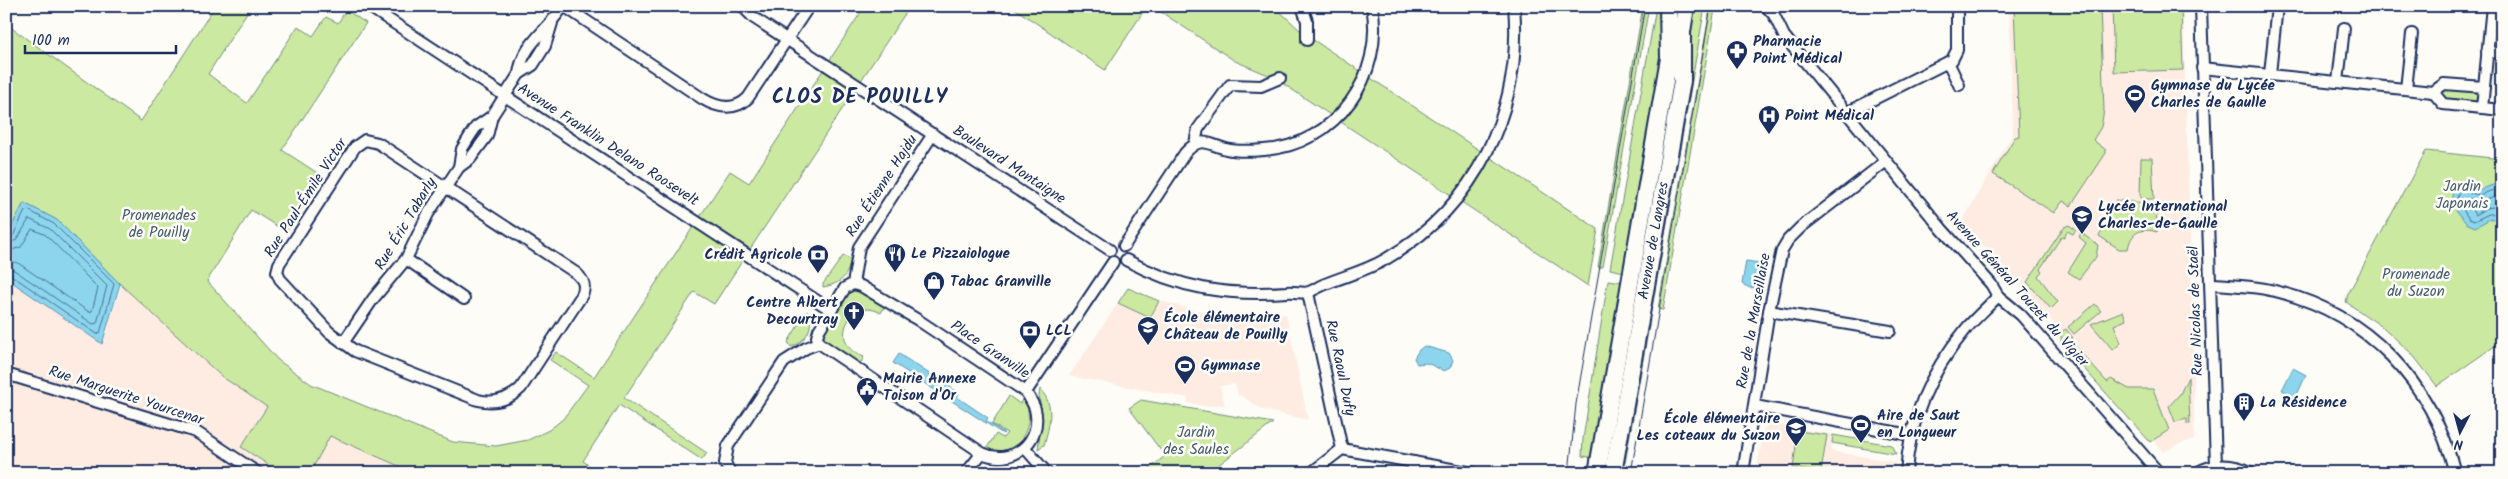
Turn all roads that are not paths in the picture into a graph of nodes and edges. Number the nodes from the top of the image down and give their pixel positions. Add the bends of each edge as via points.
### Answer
1 (368, 6) edge
2 (564, 6) edge
3 (742, 6) edge
4 (809, 6) edge
5 (1302, 6) edge
6 (1372, 6) edge
7 (1514, 6) edge
8 (1668, 6) edge
9 (1686, 6) edge
10 (1766, 6) edge
11 (1957, 6) edge
12 (2201, 6) edge
13 (2277, 6) edge
14 (2492, 6) edge
15 (2344, 28) dead end
16 (2412, 34) dead end
17 (788, 39) junction
18 (1307, 40) dead end
19 (2487, 52) junction
20 (2502, 53) edge
21 (1948, 62) junction
22 (2202, 68) junction
23 (2270, 74) junction
24 (1280, 78) dead end
25 (2338, 82) junction
26 (1959, 85) dead end
27 (2484, 87) junction
28 (2406, 89) junction
29 (2433, 92) junction
30 (505, 95) junction
31 (2482, 108) junction
32 (2502, 110) edge
33 (1846, 112) junction
34 (933, 134) junction
35 (1195, 143) junction
36 (1885, 162) junction
37 (446, 188) junction
38 (1124, 246) junction
39 (1110, 250) junction
40 (406, 259) junction
41 (1126, 260) junction
42 (1113, 262) junction
43 (853, 284) junction
44 (2210, 284) junction
45 (1308, 293) junction
46 (1998, 296) junction
47 (464, 299) dead end
48 (831, 310) junction
49 (1769, 311) junction
50 (1890, 331) dead end
51 (343, 343) junction
52 (819, 343) junction
53 (6, 374) edge
54 (1026, 392) junction
55 (1755, 406) junction
56 (1910, 435) junction
57 (1025, 448) junction
58 (1342, 449) junction
59 (982, 453) junction
60 (1414, 462) junction
61 (2216, 465) junction
62 (252, 471) edge
63 (2160, 472) edge
64 (730, 473) edge
65 (966, 473) edge
66 (1047, 473) edge
67 (1311, 473) edge
68 (1412, 473) edge
69 (1473, 473) edge
70 (1597, 473) edge
71 (1614, 473) edge
72 (1743, 473) edge
73 (1906, 473) edge
74 (2196, 473) edge
75 (2253, 473) edge
76 (2455, 473) edge

1 - 30 street, Avenue Franklin Delano Roosevelt
2 - 17 street via 703,99 721,107 741,104 748,98
2 - 30 street, Rue Éric Tabarly via 552,23 534,38 522,58 519,74
3 - 17 street, Boulevard Montaigne via 754,18
4 - 17 street
5 - 18 street via 1307,21
6 - 35 street via 1373,42 1363,81 1355,98 1318,133 1283,148 1264,150 1226,149 1204,142
7 - 45 street via 1513,64 1502,118 1482,162 1463,191 1423,232 1385,259
8 - 70 main road, Avenue de Langres via 1669,58
9 - 71 main road, Avenue de Langres via 1682,32 1682,81
10 - 33 street, Avenue Général Touzet du Vigier via 1784,36
11 - 21 street via 1958,50
12 - 22 street, Rue Nicolas de Staël
13 - 23 street
14 - 19 street
15 - 25 street
16 - 28 street
17 - 34 street, Boulevard Montaigne
19 - 20 street
19 - 27 street
21 - 26 street
21 - 33 street
22 - 23 street
22 - 44 street, Rue Nicolas de Staël
23 - 25 street
24 - 35 street via 1261,86 1230,84 1198,129
25 - 28 street
27 - 29 street via 2444,84
27 - 31 street
28 - 29 street
29 - 31 street via 2443,104
30 - 37 street, Rue Éric Tabarly via 492,116 476,127 470,136 462,149 459,167
30 - 48 street, Avenue Franklin Delano Roosevelt
31 - 32 street
33 - 36 street, Avenue Général Touzet du Vigier
34 - 39 street, Boulevard Montaigne
34 - 43 street, Rue Étienne Hajdu via 859,247
35 - 38 street via 1185,153
36 - 46 street, Avenue Général Touzet du Vigier
36 - 49 street, Rue de la Marseillaise via 1788,240 1780,256
37 - 40 street, Rue Éric Tabarly via 428,214
37 - 51 street, Rue Paul-Émile Victor via 378,143 366,140 355,147 277,268 280,279
37 - 51 street, Rue Paul-Émile Victor via 583,280 582,295 522,388 502,400 478,400 355,351
38 - 39 street via 1118,245
38 - 41 street via 1128,254
39 - 42 street
40 - 47 street
40 - 51 street, Rue Éric Tabarly
41 - 42 street via 1120,264
41 - 45 street via 1174,281 1218,292
42 - 54 street
43 - 48 street via 845,288
43 - 54 street, Place Granville via 918,320
44 - 61 street, Rue Nicolas de Staël
44 - 76 street via 2253,287 2296,297 2328,310 2361,330 2402,366 2426,399 2443,433
45 - 58 street, Rue Raoul Dufy
46 - 56 street via 1965,330 1939,366
46 - 63 street, Avenue Général Touzet du Vigier via 2021,315
48 - 52 street via 819,330
49 - 50 street
49 - 55 street, Rue de la Marseillaise
52 - 59 street
52 - 64 street via 784,362 728,446 725,463
53 - 62 street, Rue Marguerite Yourcenar via 196,432
54 - 57 street, Place Granville via 1035,408 1036,419 1034,433
55 - 56 street
55 - 72 street, Rue de la Marseillaise
56 - 73 street
57 - 59 street via 1000,457
57 - 66 street
58 - 60 street
58 - 67 street
59 - 65 street
60 - 68 street
60 - 69 street
61 - 74 street
61 - 75 street

